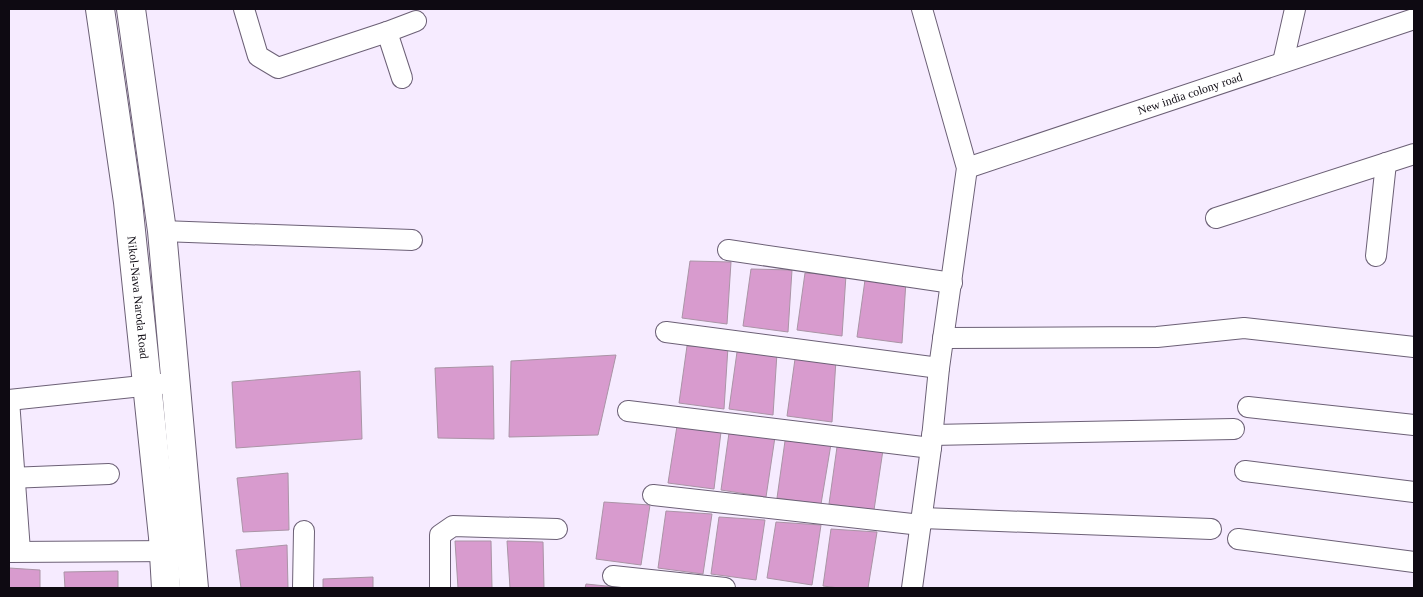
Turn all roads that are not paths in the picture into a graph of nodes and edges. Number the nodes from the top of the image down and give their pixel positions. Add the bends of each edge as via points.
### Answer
1 (100, 9) edge
2 (131, 9) edge
3 (244, 9) edge
4 (922, 9) edge
5 (1295, 9) edge
6 (1414, 18) edge
7 (416, 21) dead end
8 (388, 32) junction
9 (1283, 62) junction
10 (402, 78) dead end
11 (1414, 154) edge
12 (1386, 163) junction
13 (967, 168) junction
14 (1216, 218) dead end
15 (162, 230) junction
16 (412, 240) dead end
17 (728, 250) dead end
18 (1376, 256) dead end
19 (952, 283) junction
20 (666, 332) dead end
21 (943, 338) junction
22 (1414, 347) edge
23 (939, 368) junction
24 (175, 383) junction
25 (147, 386) junction
26 (1248, 408) dead end
27 (628, 411) dead end
28 (1414, 425) edge
29 (1234, 429) dead end
30 (931, 441) junction
31 (1245, 471) dead end
32 (109, 474) dead end
33 (11, 478) edge
34 (1414, 492) edge
35 (653, 495) dead end
36 (921, 522) junction
37 (558, 529) dead end
38 (1210, 529) dead end
39 (304, 531) dead end
40 (1238, 539) dead end
41 (190, 550) junction
42 (14, 552) edge
43 (163, 552) junction
44 (1414, 562) edge
45 (613, 576) dead end
46 (166, 588) edge
47 (194, 588) edge
48 (303, 588) edge
49 (440, 588) edge
50 (725, 588) edge
51 (912, 588) edge

1 - 25 street, Nikol-Nava Naroda Road via 128,202
2 - 15 street
3 - 8 street via 258,56 278,68
4 - 13 street
5 - 9 street
6 - 9 street, New india colony road
7 - 8 street
8 - 10 street
9 - 13 street, New india colony road
11 - 12 street
12 - 14 street
12 - 18 street
13 - 19 street
15 - 16 street
15 - 24 street
17 - 19 street
19 - 21 street
20 - 23 street
21 - 22 street via 1156,336 1244,328
21 - 23 street
23 - 30 street
24 - 25 street
24 - 41 street
25 - 33 street via 9,400
25 - 43 street, Nikol-Nava Naroda Road
26 - 28 street
27 - 30 street
29 - 30 street
30 - 36 street
31 - 34 street
32 - 33 street
33 - 42 street
35 - 36 street
36 - 38 street
36 - 51 street
37 - 49 street via 453,526 440,535
39 - 48 street
40 - 44 street
41 - 43 street
41 - 47 street
42 - 43 street
43 - 46 street, Nikol-Nava Naroda Road
45 - 50 street

